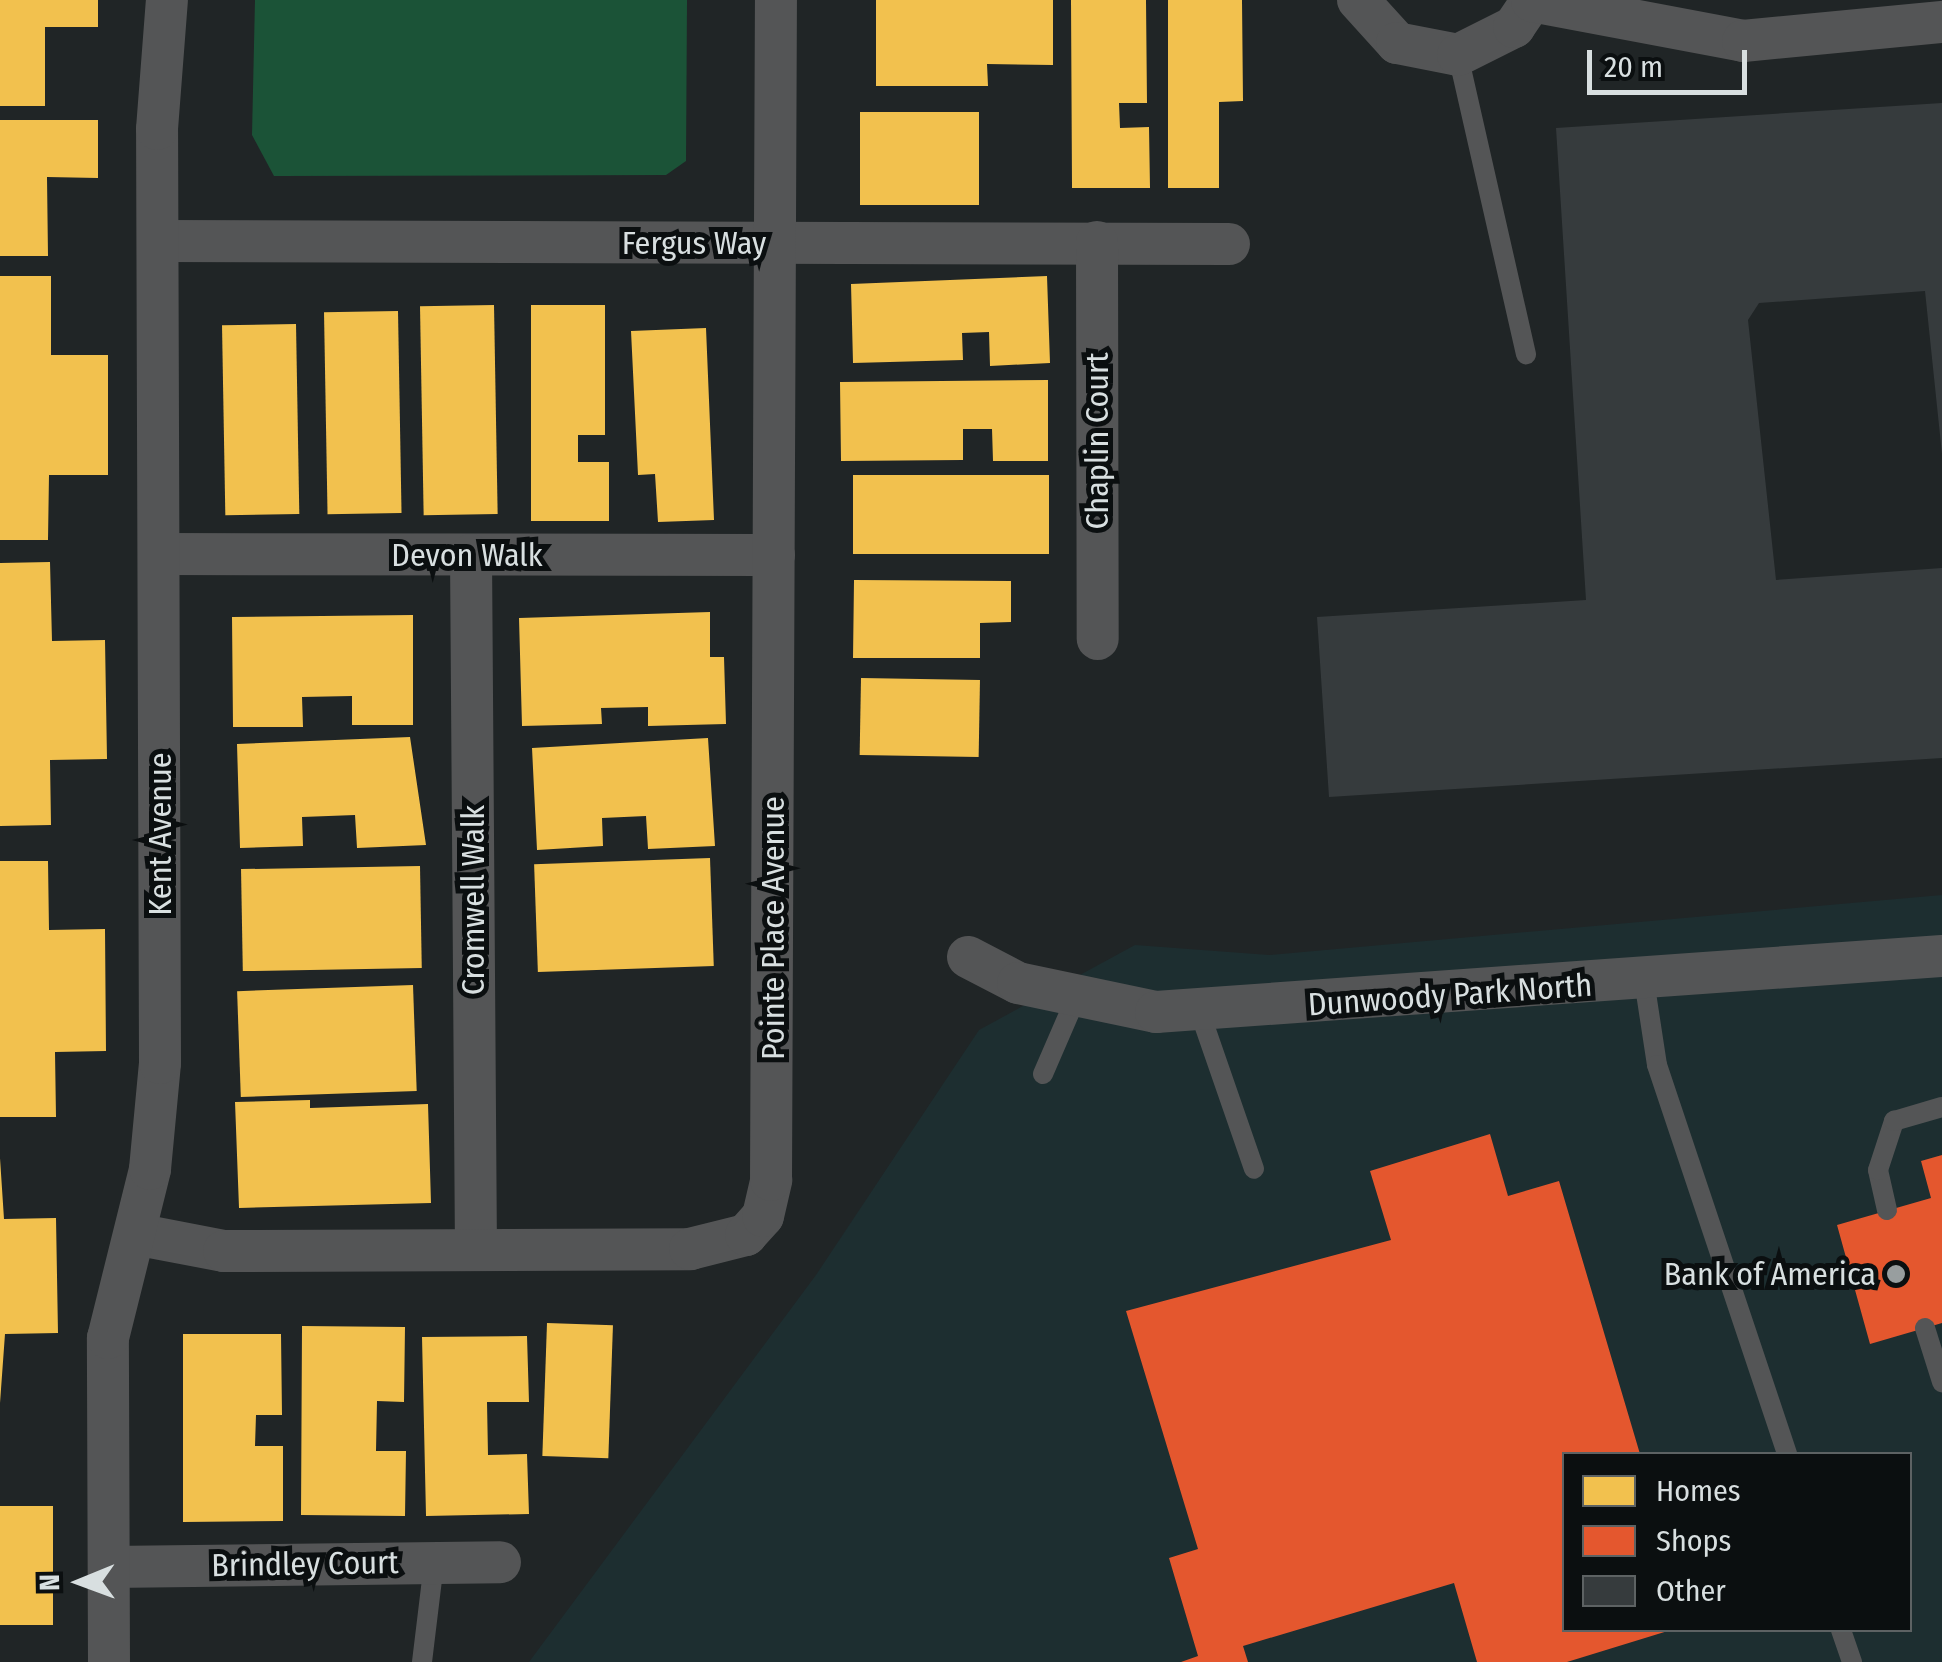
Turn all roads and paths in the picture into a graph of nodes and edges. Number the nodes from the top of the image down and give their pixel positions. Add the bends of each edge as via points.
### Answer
1 (168, 0) edge
2 (776, 0) edge
3 (1358, 0) edge
4 (1532, 0) edge
5 (1942, 22) edge
6 (1458, 55) junction
7 (158, 240) junction
8 (1097, 242) junction
9 (768, 244) junction
10 (1229, 244) dead end
11 (1526, 354) dead end
12 (160, 554) junction
13 (774, 554) junction
14 (470, 555) junction
15 (1098, 639) dead end
16 (1942, 956) edge
17 (968, 957) dead end
18 (1644, 980) junction
19 (1075, 1000) junction
20 (1199, 1010) junction
21 (1043, 1074) dead end
22 (1942, 1107) edge
23 (1254, 1168) dead end
24 (1887, 1210) dead end
25 (135, 1234) junction
26 (476, 1246) junction
27 (1925, 1328) dead end
28 (1942, 1382) edge
29 (1786, 1452) edge
30 (500, 1562) dead end
31 (434, 1563) junction
32 (110, 1567) junction
33 (1843, 1632) edge
34 (109, 1662) edge
35 (422, 1662) edge
36 (1852, 1662) edge

1 - 7 street, Kent Avenue
2 - 9 street, Pointe Place Avenue
3 - 6 street via 1397,43
4 - 5 street via 1743,41
4 - 6 street via 1514,26
6 - 11 lane
7 - 9 street, Fergus Way
7 - 12 street, Kent Avenue
8 - 9 street, Fergus Way
8 - 10 street, Fergus Way
8 - 15 street, Chaplin Court
9 - 13 street, Pointe Place Avenue
12 - 14 street, Devon Walk
12 - 25 street, Kent Avenue via 160,1063
13 - 14 street, Devon Walk
13 - 26 street, Pointe Place Avenue via 772,1180 763,1216 746,1235 690,1249
14 - 26 street, Cromwell Walk
16 - 18 street, Dunwoody Park North
17 - 19 street, Dunwoody Park North
18 - 20 street, Dunwoody Park North
18 - 29 lane via 1657,1065
19 - 20 street, Dunwoody Park North
19 - 21 lane
20 - 23 lane
22 - 24 lane via 1894,1122 1878,1170
25 - 26 street, Pointe Place Avenue via 224,1251
25 - 32 street, Kent Avenue via 108,1338
27 - 28 lane
30 - 31 street, Brindley Court
31 - 32 street, Brindley Court
31 - 35 lane
32 - 34 street, Kent Avenue
33 - 36 lane

